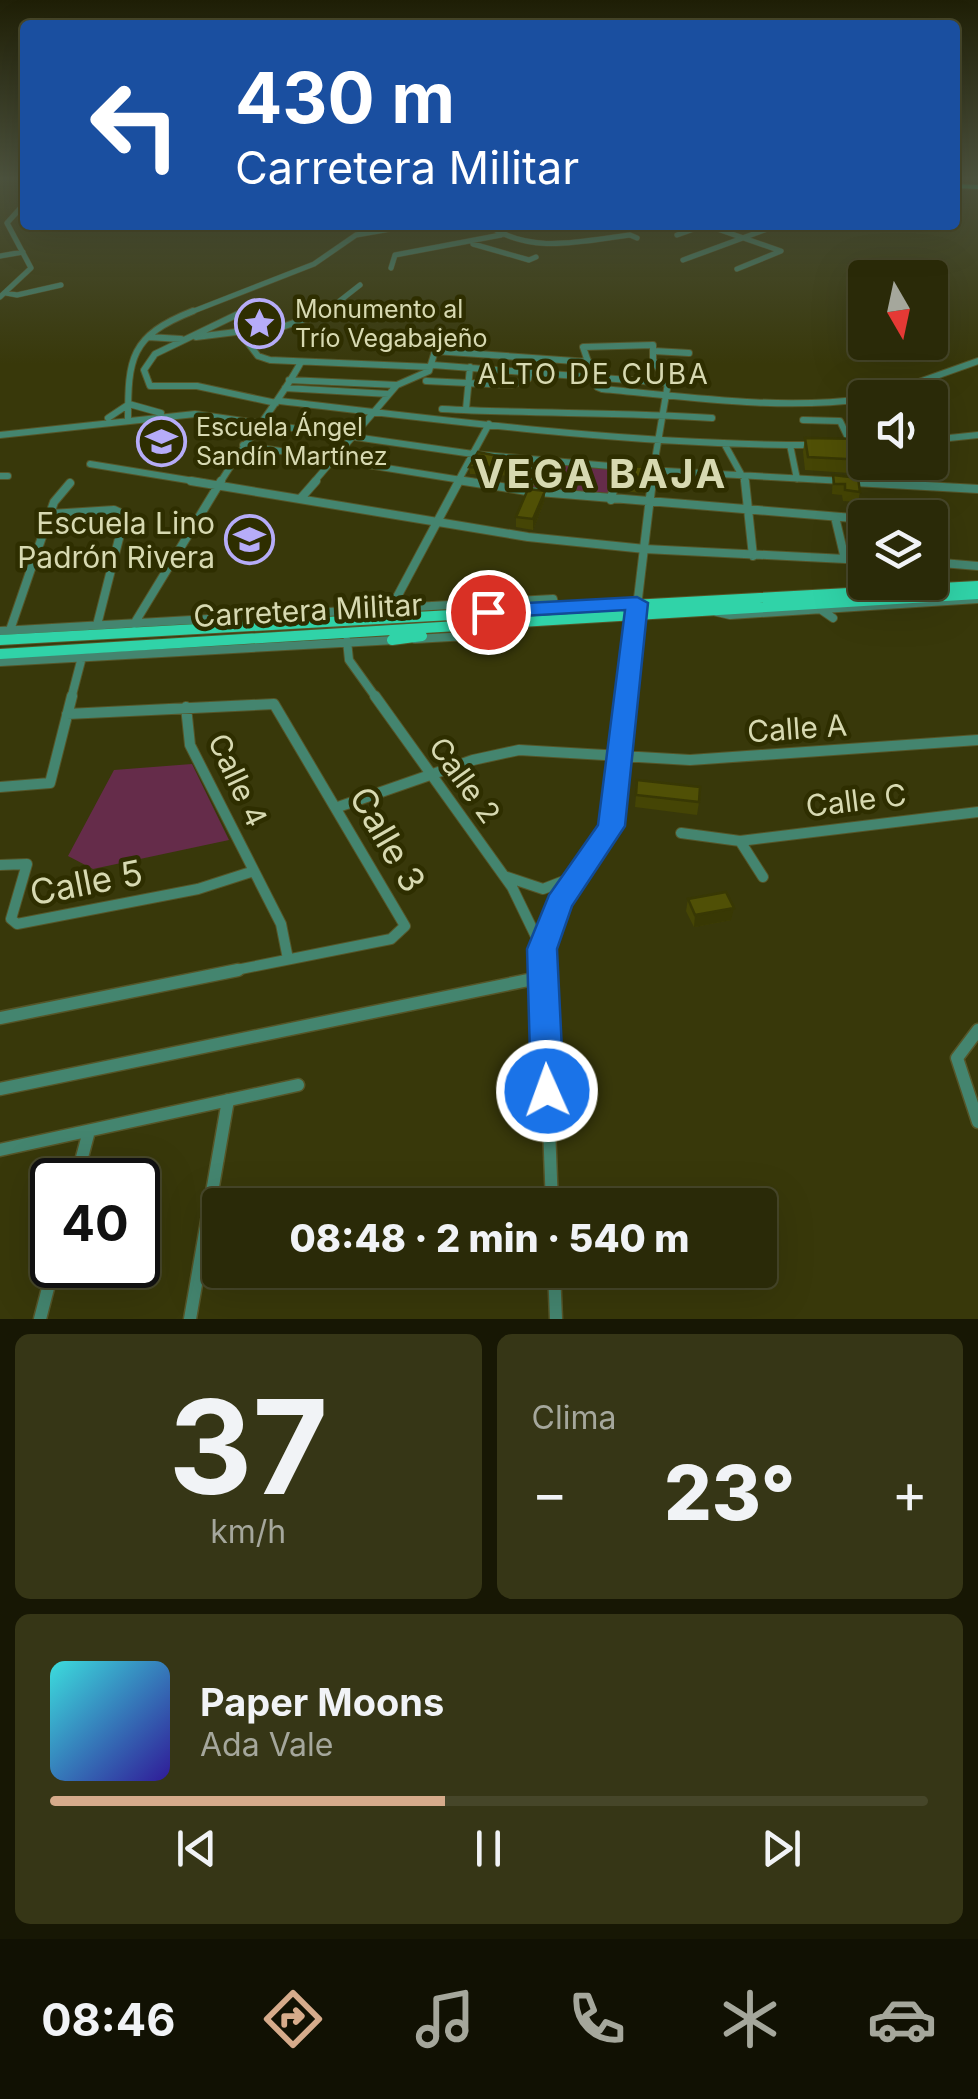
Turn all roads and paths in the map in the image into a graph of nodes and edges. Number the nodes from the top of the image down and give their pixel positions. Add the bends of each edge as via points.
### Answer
1 (16, 241) edge
2 (345, 241) edge
3 (482, 241) edge
4 (523, 241) edge
5 (572, 241) edge
6 (735, 241) edge
7 (753, 241) edge
8 (470, 244) junction
9 (23, 252) junction
10 (0, 256) edge
11 (536, 258) dead end
12 (683, 260) dead end
13 (391, 268) dead end
14 (737, 269) dead end
15 (61, 285) dead end
16 (360, 285) dead end
17 (4, 293) edge
18 (238, 314) dead end
19 (239, 331) junction
20 (148, 337) junction
21 (180, 339) junction
22 (583, 347) joint
23 (654, 348) junction
24 (689, 353) dead end
25 (978, 361) edge
26 (301, 362) junction
27 (589, 362) junction
28 (432, 366) junction
29 (470, 366) junction
30 (530, 371) junction
31 (596, 376) junction
32 (289, 380) junction
33 (426, 380) dead end
34 (925, 380) edge
35 (469, 382) junction
36 (668, 384) junction
37 (396, 385) junction
38 (285, 388) junction
39 (389, 394) junction
40 (666, 394) junction
41 (562, 398) dead end
42 (848, 400) edge
43 (278, 402) junction
44 (128, 404) junction
45 (442, 409) dead end
46 (466, 409) junction
47 (494, 412) junction
48 (566, 412) junction
49 (178, 414) junction
50 (375, 414) junction
51 (662, 414) junction
52 (712, 418) dead end
53 (128, 420) junction
54 (803, 420) dead end
55 (261, 424) junction
56 (488, 426) junction
57 (61, 428) junction
58 (0, 436) edge
59 (356, 437) junction
60 (976, 437) edge
61 (848, 438) edge
62 (948, 439) edge
63 (658, 440) junction
64 (243, 444) junction
65 (790, 444) junction
66 (725, 445) junction
67 (821, 445) edge
68 (837, 445) edge
69 (848, 446) edge
70 (474, 454) junction
71 (336, 459) junction
72 (538, 460) junction
73 (90, 464) dead end
74 (618, 468) junction
75 (653, 470) junction
76 (744, 476) junction
77 (796, 478) junction
78 (460, 480) junction
79 (873, 480) edge
80 (70, 483) dead end
81 (874, 483) junction
82 (219, 484) junction
83 (978, 488) edge
84 (527, 491) junction
85 (301, 498) junction
86 (611, 500) junction
87 (649, 504) junction
88 (749, 512) junction
89 (51, 514) junction
90 (835, 517) junction
91 (848, 517) edge
92 (435, 522) junction
93 (645, 549) junction
94 (753, 556) junction
95 (845, 559) junction
96 (848, 559) edge
97 (948, 564) edge
98 (978, 566) edge
99 (978, 586) edge
100 (978, 596) edge
101 (636, 609) junction
102 (820, 609) junction
103 (710, 610) junction
104 (768, 612) junction
105 (389, 613) junction
106 (553, 613) junction
107 (833, 618) dead end
108 (780, 620) dead end
109 (482, 624) junction
110 (97, 625) junction
111 (132, 628) junction
112 (5, 630) edge
113 (502, 634) joint
114 (271, 638) junction
115 (0, 640) edge
116 (392, 640) junction
117 (347, 642) junction
118 (0, 656) edge
119 (82, 657) junction
120 (186, 707) junction
121 (67, 714) junction
122 (978, 740) edge
123 (620, 754) junction
124 (431, 775) junction
125 (0, 787) edge
126 (338, 807) junction
127 (978, 812) edge
128 (681, 834) dead end
129 (740, 841) junction
130 (0, 866) edge
131 (254, 871) junction
132 (504, 876) junction
133 (577, 876) junction
134 (764, 877) dead end
135 (542, 949) junction
136 (288, 960) junction
137 (543, 977) junction
138 (0, 1018) edge
139 (978, 1030) edge
140 (298, 1084) dead end
141 (0, 1089) edge
142 (228, 1100) junction
143 (978, 1122) edge
144 (88, 1131) junction
145 (0, 1150) edge
146 (81, 1158) edge
147 (551, 1188) edge
148 (48, 1288) edge
149 (555, 1288) edge
150 (40, 1319) edge
151 (190, 1319) edge
152 (556, 1319) edge

1 - 9 street
2 - 20 street via 314,264 181,316
3 - 8 street
4 - 5 street
6 - 12 street
7 - 14 street via 781,251
8 - 11 street
8 - 13 street via 394,255
9 - 10 street
9 - 17 street via 31,268
15 - 17 street
16 - 19 street via 334,309 303,324
18 - 21 street
19 - 21 street
19 - 26 street via 258,356
20 - 21 street
20 - 44 street via 130,361
21 - 43 street via 144,370 150,386 197,386
22 - 23 street
22 - 27 street
23 - 24 street
23 - 36 street via 653,360
25 - 34 street
26 - 28 street
26 - 32 street
27 - 28 street via 434,351
27 - 31 street
28 - 29 street
28 - 37 street
29 - 30 street
29 - 35 street
30 - 31 street
30 - 35 street via 528,380 512,385
31 - 36 street
31 - 40 street via 602,389
32 - 37 street
32 - 38 street
33 - 35 street
35 - 46 street
36 - 40 street
37 - 39 street
38 - 39 street
38 - 43 street
39 - 50 street
40 - 42 street via 784,404
40 - 51 street
41 - 48 street
43 - 50 street
43 - 55 street
44 - 49 street
44 - 53 street
44 - 57 street via 115,416
45 - 46 street
46 - 47 street
47 - 48 street
47 - 56 street
48 - 51 street
49 - 53 street
49 - 55 street
50 - 56 street
50 - 59 street
51 - 52 street
51 - 63 street
53 - 57 street
54 - 61 street via 840,421
55 - 59 street
55 - 64 street
56 - 63 street
56 - 70 street
57 - 58 street
59 - 70 street
59 - 71 street
60 - 62 street
63 - 66 street
63 - 75 street
64 - 71 street
64 - 82 street
65 - 66 street
65 - 67 street
65 - 77 street
66 - 76 street
68 - 69 street
70 - 72 street
70 - 78 street
71 - 78 street
71 - 85 street
72 - 74 street
72 - 84 street
73 - 82 street
74 - 75 street
74 - 86 street
75 - 76 street
75 - 87 street
76 - 77 street
76 - 88 street
77 - 81 street
78 - 84 street
78 - 92 street
79 - 81 street
80 - 89 street
81 - 83 street
82 - 85 street
82 - 111 street
84 - 86 street
85 - 92 street
86 - 87 street
87 - 88 street
87 - 93 street
88 - 90 street
88 - 94 street
89 - 110 street via 125,514
89 - 112 street
90 - 91 street
90 - 95 street
92 - 93 street
92 - 105 street
93 - 94 street
93 - 101 street
94 - 95 street
95 - 96 street
97 - 98 street
99 - 101 main road, Carretera Militar
100 - 102 street
100 - 103 main road, Carretera Militar
101 - 103 main road, Carretera Militar
101 - 106 main road, Carretera Militar
101 - 123 street
102 - 104 street
102 - 107 street
103 - 104 street
104 - 108 street
105 - 106 main road, Carretera Militar
105 - 111 main road, Carretera Militar
106 - 109 main road, Carretera Militar
106 - 113 main road
109 - 114 main road, Carretera Militar
109 - 116 main road
110 - 111 street
110 - 112 street
111 - 114 main road via 147,640 257,633
111 - 115 main road, Carretera Militar
111 - 118 main road via 112,641 16,647
113 - 116 street
114 - 118 main road, Carretera Militar
116 - 117 street
117 - 119 street
117 - 124 street, Calle 2 via 349,660
118 - 119 street
119 - 121 street
120 - 121 street, Calle 3
120 - 126 street, Calle 3 via 274,704
120 - 131 street, Calle 4 via 190,745
121 - 125 street via 50,783
122 - 123 street, Calle A via 690,760
123 - 124 street, Calle A via 520,750
123 - 133 street via 611,826
124 - 126 street, Calle A
124 - 132 street, Calle 2
126 - 136 street, Calle 3 via 405,926 390,939
127 - 129 street, Calle C
128 - 129 street
129 - 134 street
130 - 131 street, Calle 5 via 27,864 12,919 18,924 198,889
131 - 136 street, Calle 4 via 281,924
132 - 133 street via 543,889
132 - 135 street, Calle 2
133 - 135 street
135 - 137 street
136 - 138 street, Calle 3
137 - 141 street
137 - 147 street
139 - 143 street via 957,1058
140 - 142 street
142 - 144 street
142 - 151 street
144 - 145 street
144 - 146 street
148 - 150 street
149 - 152 street

